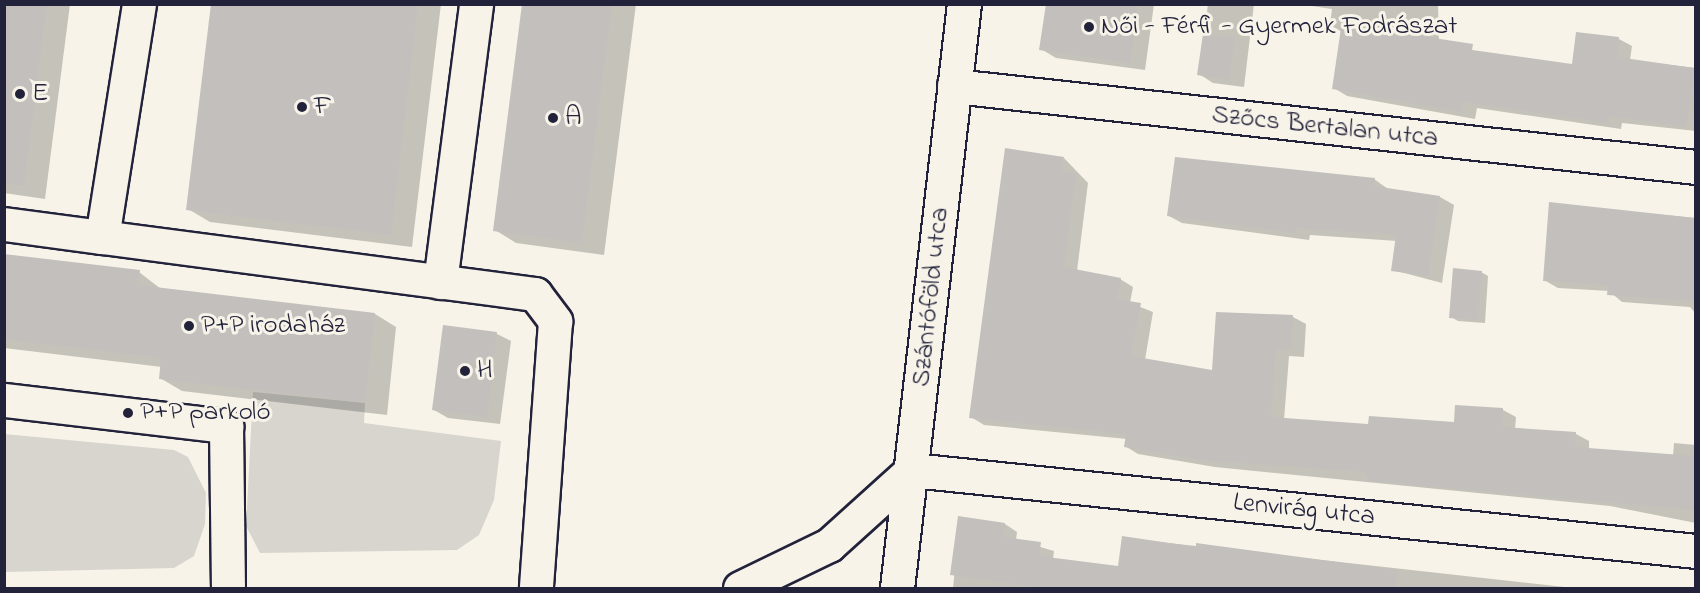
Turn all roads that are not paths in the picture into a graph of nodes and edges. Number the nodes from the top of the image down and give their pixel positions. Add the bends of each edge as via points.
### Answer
1 (139, 4) edge
2 (476, 4) edge
3 (964, 4) edge
4 (954, 86) junction
5 (1695, 167) edge
6 (4, 225) edge
7 (102, 237) junction
8 (440, 282) junction
9 (4, 400) edge
10 (912, 470) junction
11 (1695, 551) edge
12 (228, 588) edge
13 (536, 588) edge
14 (740, 588) edge
15 (897, 588) edge

1 - 7 street
2 - 8 street
3 - 4 street, Szántóföld utca
4 - 5 street, Szőcs Bertalan utca
4 - 10 street, Szántóföld utca
6 - 7 street
7 - 8 street
8 - 13 street via 534,294 555,321
9 - 12 street via 226,426
10 - 11 street, Lenvirág utca
10 - 14 street via 828,545
10 - 15 street, Szántóföld utca

